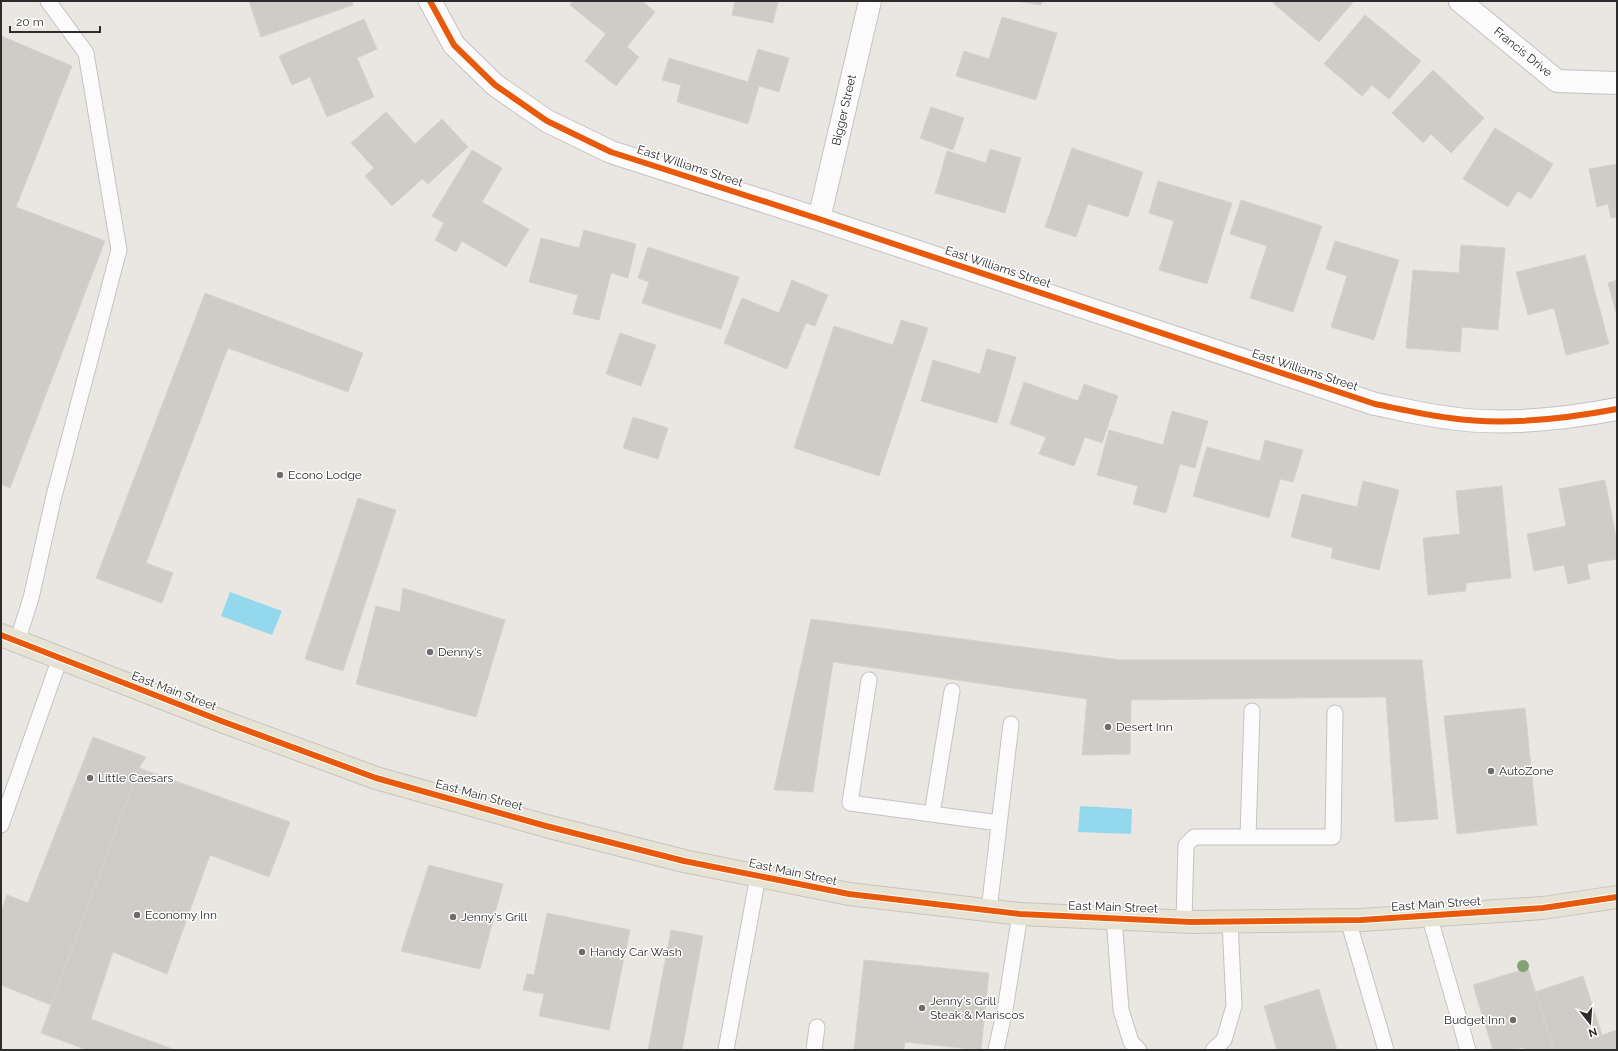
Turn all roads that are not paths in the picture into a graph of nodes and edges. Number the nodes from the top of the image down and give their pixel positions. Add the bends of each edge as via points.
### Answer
1 (48, 1) edge
2 (430, 1) edge
3 (870, 1) edge
4 (1460, 1) edge
5 (1617, 83) edge
6 (819, 219) junction
7 (1617, 409) edge
8 (9, 638) edge
9 (60, 658) junction
10 (869, 680) dead end
11 (952, 691) dead end
12 (1252, 712) dead end
13 (1335, 713) dead end
14 (1011, 724) dead end
15 (932, 814) junction
16 (999, 823) junction
17 (1, 825) edge
18 (1248, 836) junction
19 (758, 876) junction
20 (1617, 897) edge
21 (989, 910) junction
22 (1020, 914) junction
23 (1429, 915) junction
24 (1114, 918) junction
25 (1348, 920) junction
26 (1184, 921) junction
27 (1230, 922) junction
28 (817, 1028) dead end
29 (1134, 1047) edge
30 (726, 1050) edge
31 (814, 1050) edge
32 (996, 1050) edge
33 (1213, 1050) edge
34 (1386, 1050) edge
35 (1468, 1050) edge

1 - 8 lane via 86,53 119,250 54,496 31,598
2 - 6 street, East Williams Street via 454,45 495,86 547,121 611,152
3 - 6 street, Bigger Street
4 - 5 street, Francis Drive via 1557,81
6 - 7 street, East Williams Street via 1375,404 1451,419 1517,421 1581,416
8 - 9 main road, East Main Street
9 - 17 lane
9 - 19 main road, East Main Street via 376,778 684,861
10 - 15 lane via 850,802
11 - 15 lane
12 - 18 lane
13 - 18 lane via 1332,837
14 - 16 lane
15 - 16 lane
16 - 21 lane
18 - 26 lane via 1194,837 1186,845
19 - 21 main road, East Main Street via 849,894
19 - 30 lane
20 - 23 main road, East Main Street via 1543,908
21 - 22 main road, East Main Street
22 - 24 main road, East Main Street
22 - 32 lane
23 - 25 main road, East Main Street
23 - 35 lane
24 - 26 main road, East Main Street
24 - 29 lane via 1121,1010
25 - 27 main road, East Main Street
25 - 34 lane
26 - 27 main road, East Main Street
27 - 33 lane via 1234,1006 1224,1040
28 - 31 lane

